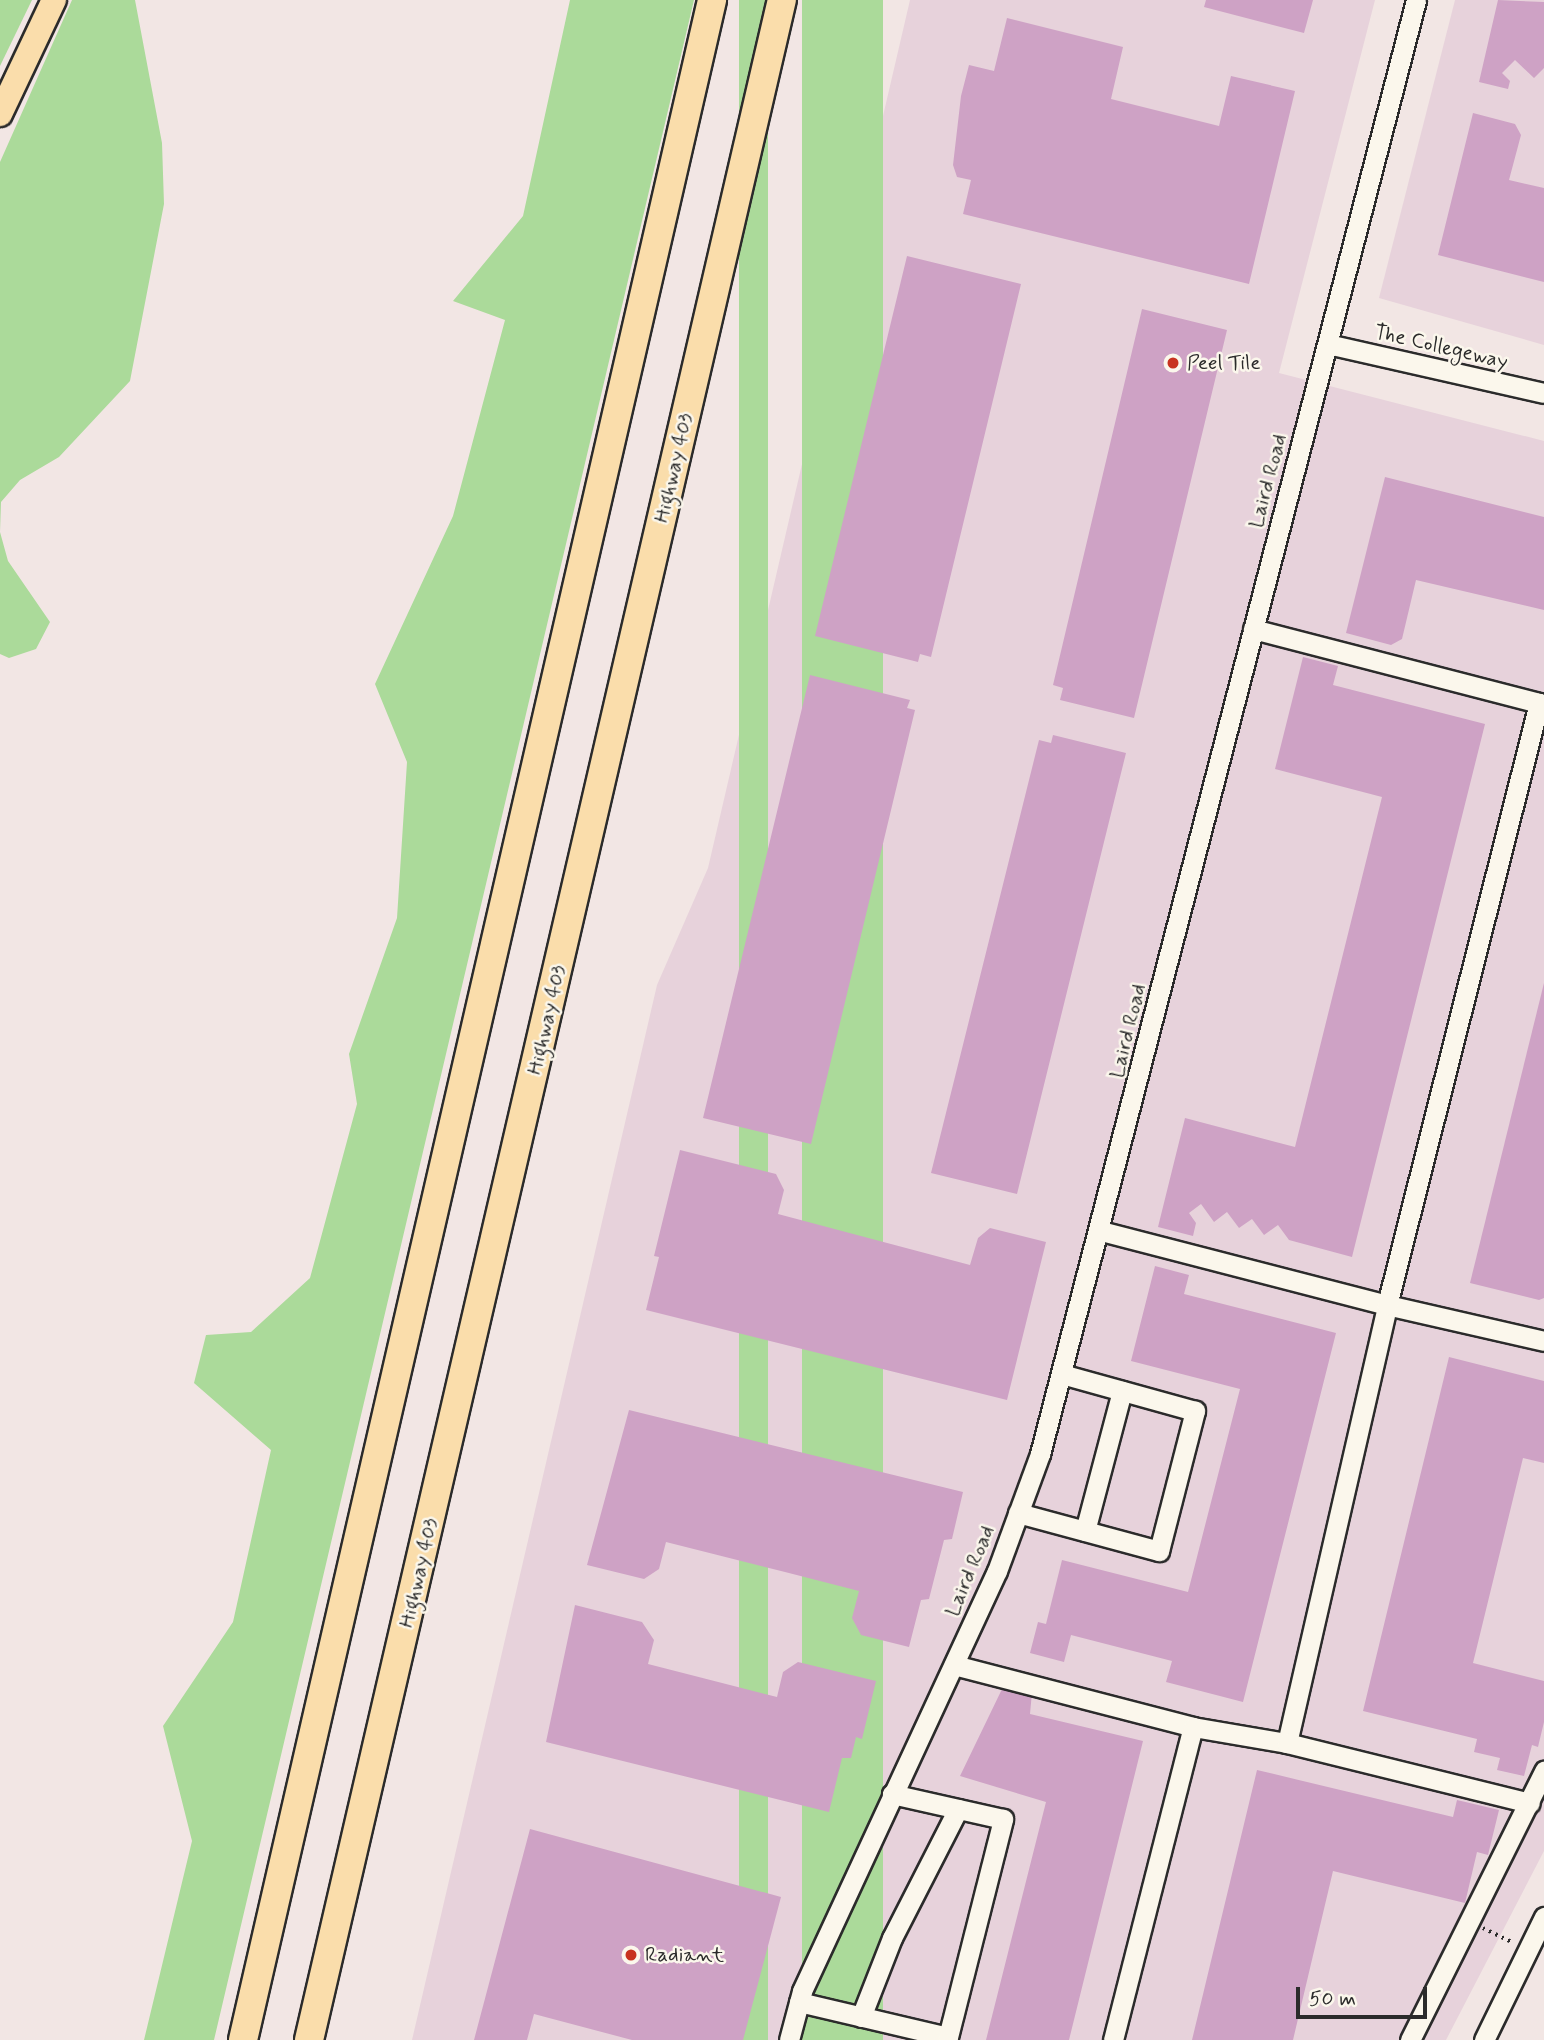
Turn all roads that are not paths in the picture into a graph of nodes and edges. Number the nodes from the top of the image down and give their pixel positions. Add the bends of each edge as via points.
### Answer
1 (54, 0) edge
2 (712, 0) edge
3 (782, 0) edge
4 (1416, 0) edge
5 (0, 114) edge
6 (1328, 344) junction
7 (1544, 393) edge
8 (1253, 629) junction
9 (1542, 703) edge
10 (1101, 1231) junction
11 (1387, 1305) junction
12 (1544, 1341) edge
13 (1062, 1374) junction
14 (1122, 1391) junction
15 (1018, 1513) junction
16 (1085, 1531) junction
17 (954, 1665) junction
18 (1193, 1727) junction
19 (1287, 1743) junction
20 (1544, 1771) edge
21 (892, 1794) junction
22 (1530, 1803) junction
23 (958, 1809) junction
24 (1544, 1917) edge
25 (799, 2002) junction
26 (861, 2017) junction
27 (243, 2040) edge
28 (309, 2040) edge
29 (789, 2040) edge
30 (1113, 2040) edge
31 (1410, 2040) edge
32 (1485, 2040) edge

1 - 5 main road
2 - 27 highway
3 - 28 highway, Highway 403
4 - 6 street, Laird Road
6 - 7 street, The Collegeway
6 - 8 street, Laird Road
8 - 9 street
8 - 10 street, Laird Road
9 - 11 street
10 - 11 street
10 - 13 street, Laird Road
11 - 12 street
11 - 19 street
13 - 14 street
13 - 15 street, Laird Road
14 - 16 street
14 - 16 street via 1195,1411 1159,1552
15 - 16 street
15 - 17 street, Laird Road
17 - 18 street
17 - 21 street, Laird Road
18 - 19 street
18 - 30 street
19 - 22 street
20 - 22 street
21 - 23 street
21 - 25 street, Laird Road
22 - 31 street
23 - 26 street via 892,1938
23 - 26 street via 1003,1819 948,2037
24 - 32 street
25 - 26 street
25 - 29 street, Laird Road

